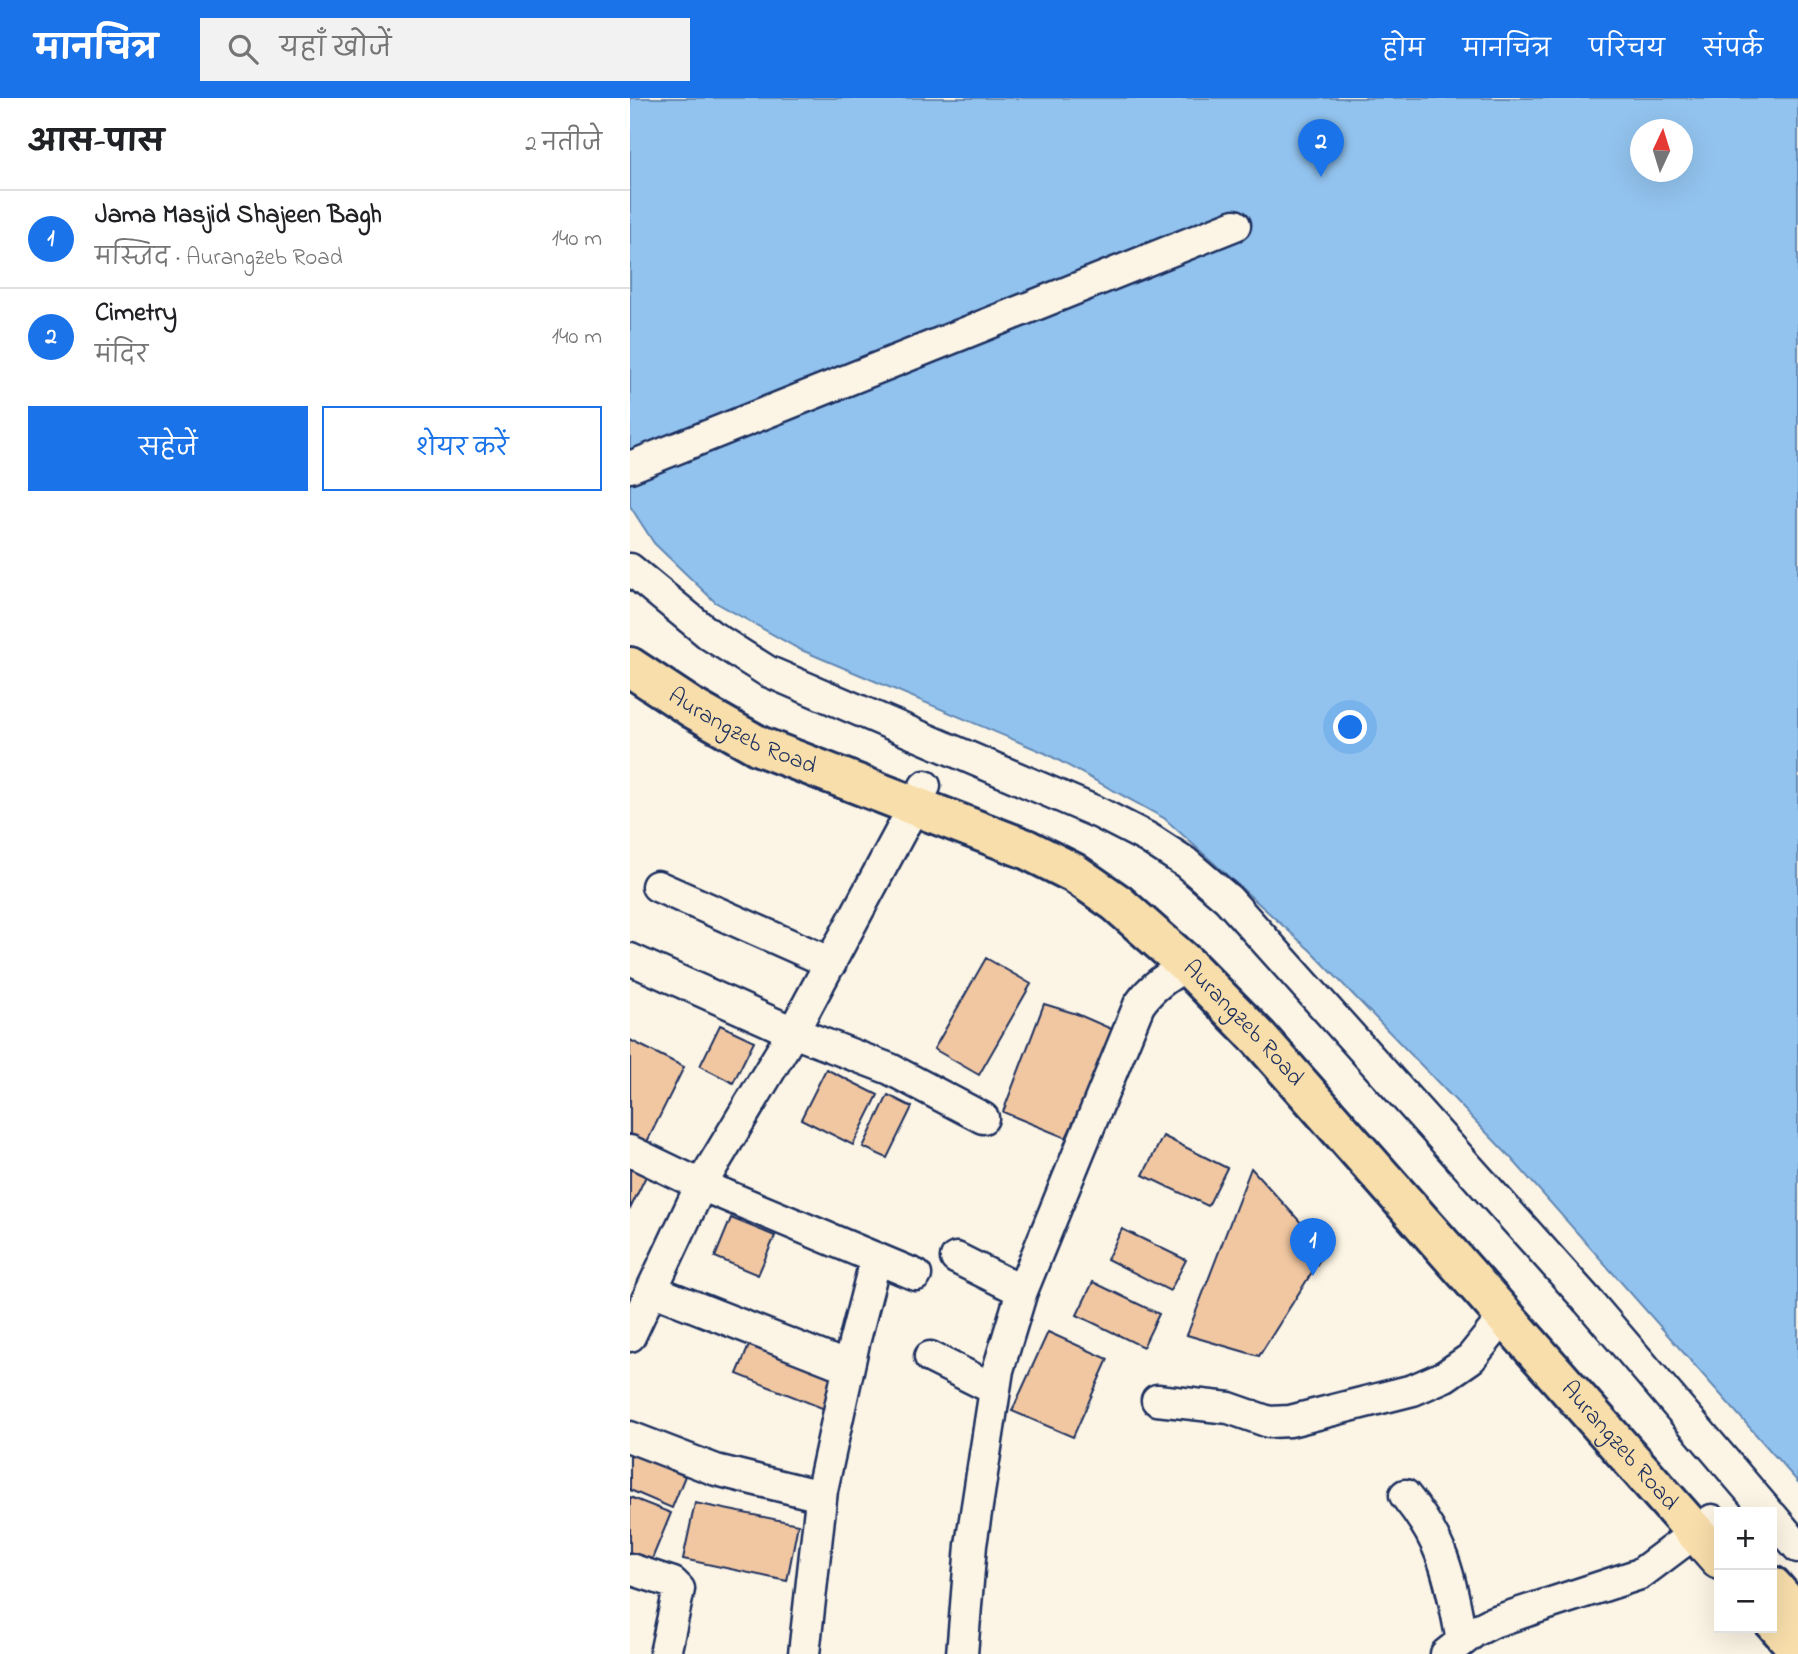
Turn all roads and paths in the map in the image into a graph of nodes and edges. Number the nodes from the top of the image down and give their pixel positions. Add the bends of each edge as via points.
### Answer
1 (1235, 225) dead end
2 (630, 467) edge
3 (630, 569) edge
4 (630, 637) edge
5 (630, 667) edge
6 (920, 796) junction
7 (657, 886) dead end
8 (630, 960) edge
9 (831, 963) junction
10 (1186, 965) junction
11 (793, 1032) junction
12 (984, 1118) dead end
13 (630, 1151) edge
14 (701, 1185) junction
15 (876, 1258) junction
16 (956, 1258) dead end
17 (916, 1275) dead end
18 (652, 1290) junction
19 (1022, 1291) junction
20 (1503, 1318) junction
21 (630, 1336) edge
22 (930, 1357) dead end
23 (848, 1367) junction
24 (994, 1389) junction
25 (1157, 1399) dead end
26 (630, 1437) edge
27 (1405, 1495) dead end
28 (821, 1496) junction
29 (1764, 1507) edge
30 (1777, 1522) edge
31 (1711, 1535) edge
32 (1798, 1547) edge
33 (630, 1569) edge
34 (1777, 1592) edge
35 (1798, 1616) edge
36 (1777, 1625) edge
37 (1454, 1647) edge
38 (1798, 1649) edge
39 (665, 1654) edge
40 (804, 1654) edge
41 (961, 1654) edge

1 - 2 street
3 - 29 street via 710,635 767,671 1099,813 1185,862 1237,909 1588,1301
4 - 6 main road, Aurangzeb Road via 705,693 770,729
5 - 6 main road, Aurangzeb Road via 759,746
6 - 9 street
6 - 10 main road, Aurangzeb Road via 1074,873
6 - 31 main road, Aurangzeb Road via 1040,832 1095,861 1161,912 1272,1028
7 - 9 street
8 - 11 street
9 - 11 street
10 - 19 street via 1160,981 1139,1005
10 - 20 main road, Aurangzeb Road via 1259,1038
11 - 12 street via 890,1069
11 - 14 street
13 - 14 street
14 - 15 street
14 - 18 street
15 - 17 street
15 - 23 street
16 - 19 street
18 - 21 street
18 - 23 street
19 - 24 street
20 - 25 street via 1471,1358 1445,1377 1290,1421 1269,1422 1229,1408
20 - 31 main road, Aurangzeb Road
22 - 24 street
23 - 28 street
24 - 41 street via 971,1545
26 - 28 street via 716,1470
27 - 37 street via 1438,1545 1451,1584
28 - 40 street
30 - 32 street
31 - 37 street via 1640,1574 1493,1622
33 - 39 street via 679,1589
34 - 35 main road
36 - 38 main road

